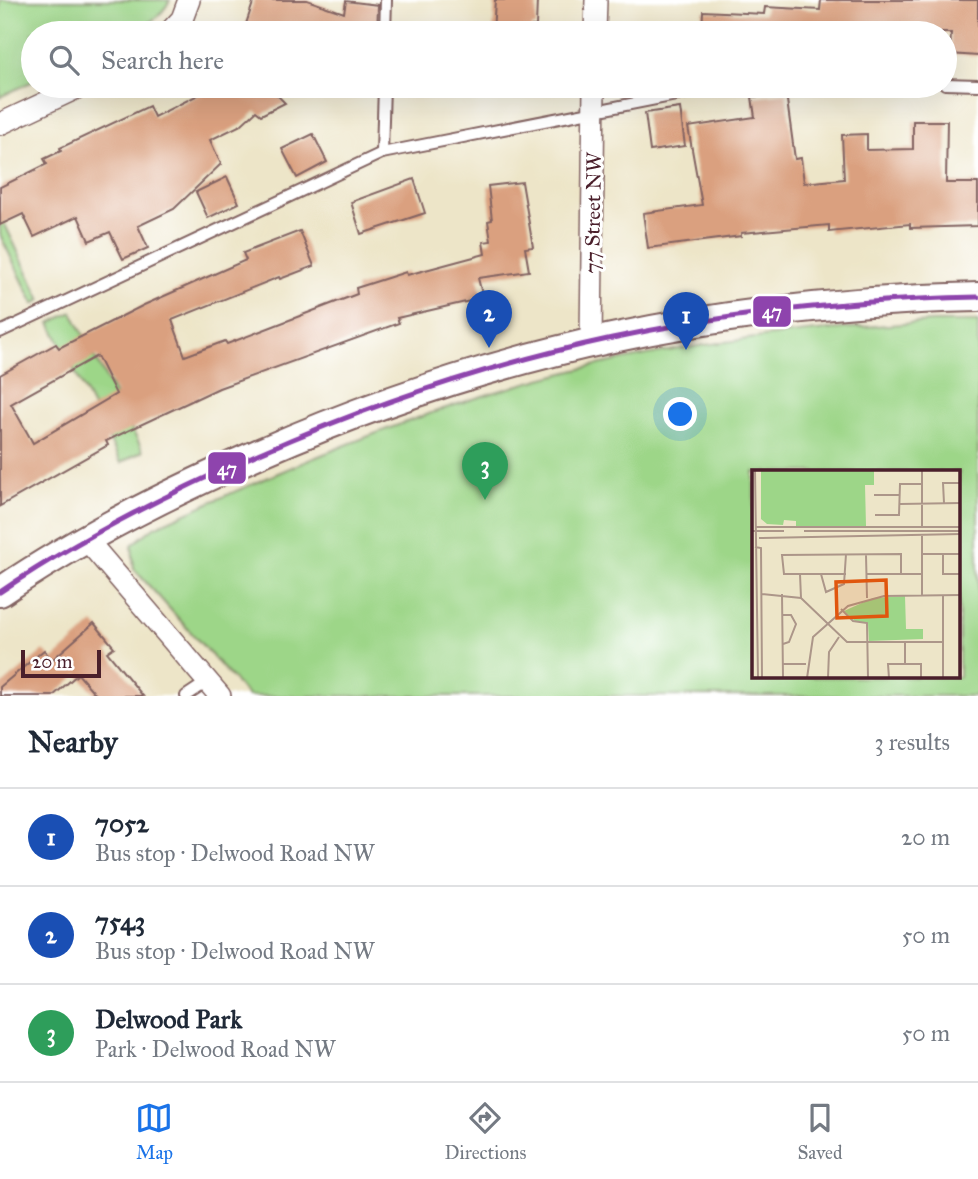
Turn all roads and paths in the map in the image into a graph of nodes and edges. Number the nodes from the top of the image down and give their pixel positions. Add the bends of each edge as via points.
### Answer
1 (386, 0) edge
2 (596, 0) edge
3 (385, 21) edge
4 (595, 21) edge
5 (957, 84) edge
6 (978, 85) edge
7 (55, 98) edge
8 (384, 98) edge
9 (594, 98) edge
10 (658, 98) edge
11 (594, 110) junction
12 (0, 124) edge
13 (382, 153) junction
14 (978, 297) edge
15 (0, 332) edge
16 (591, 340) junction
17 (86, 539) junction
18 (0, 592) edge
19 (213, 689) edge
20 (186, 696) edge

1 - 3 lane
2 - 4 street
5 - 6 lane
7 - 12 street
8 - 13 lane
9 - 11 street, 77 Street NW
10 - 11 lane
11 - 13 lane
11 - 16 street, 77 Street NW
13 - 15 lane
14 - 16 street via 802,308
16 - 17 street via 463,375 338,419 211,474
17 - 18 street
17 - 19 street
19 - 20 lane

